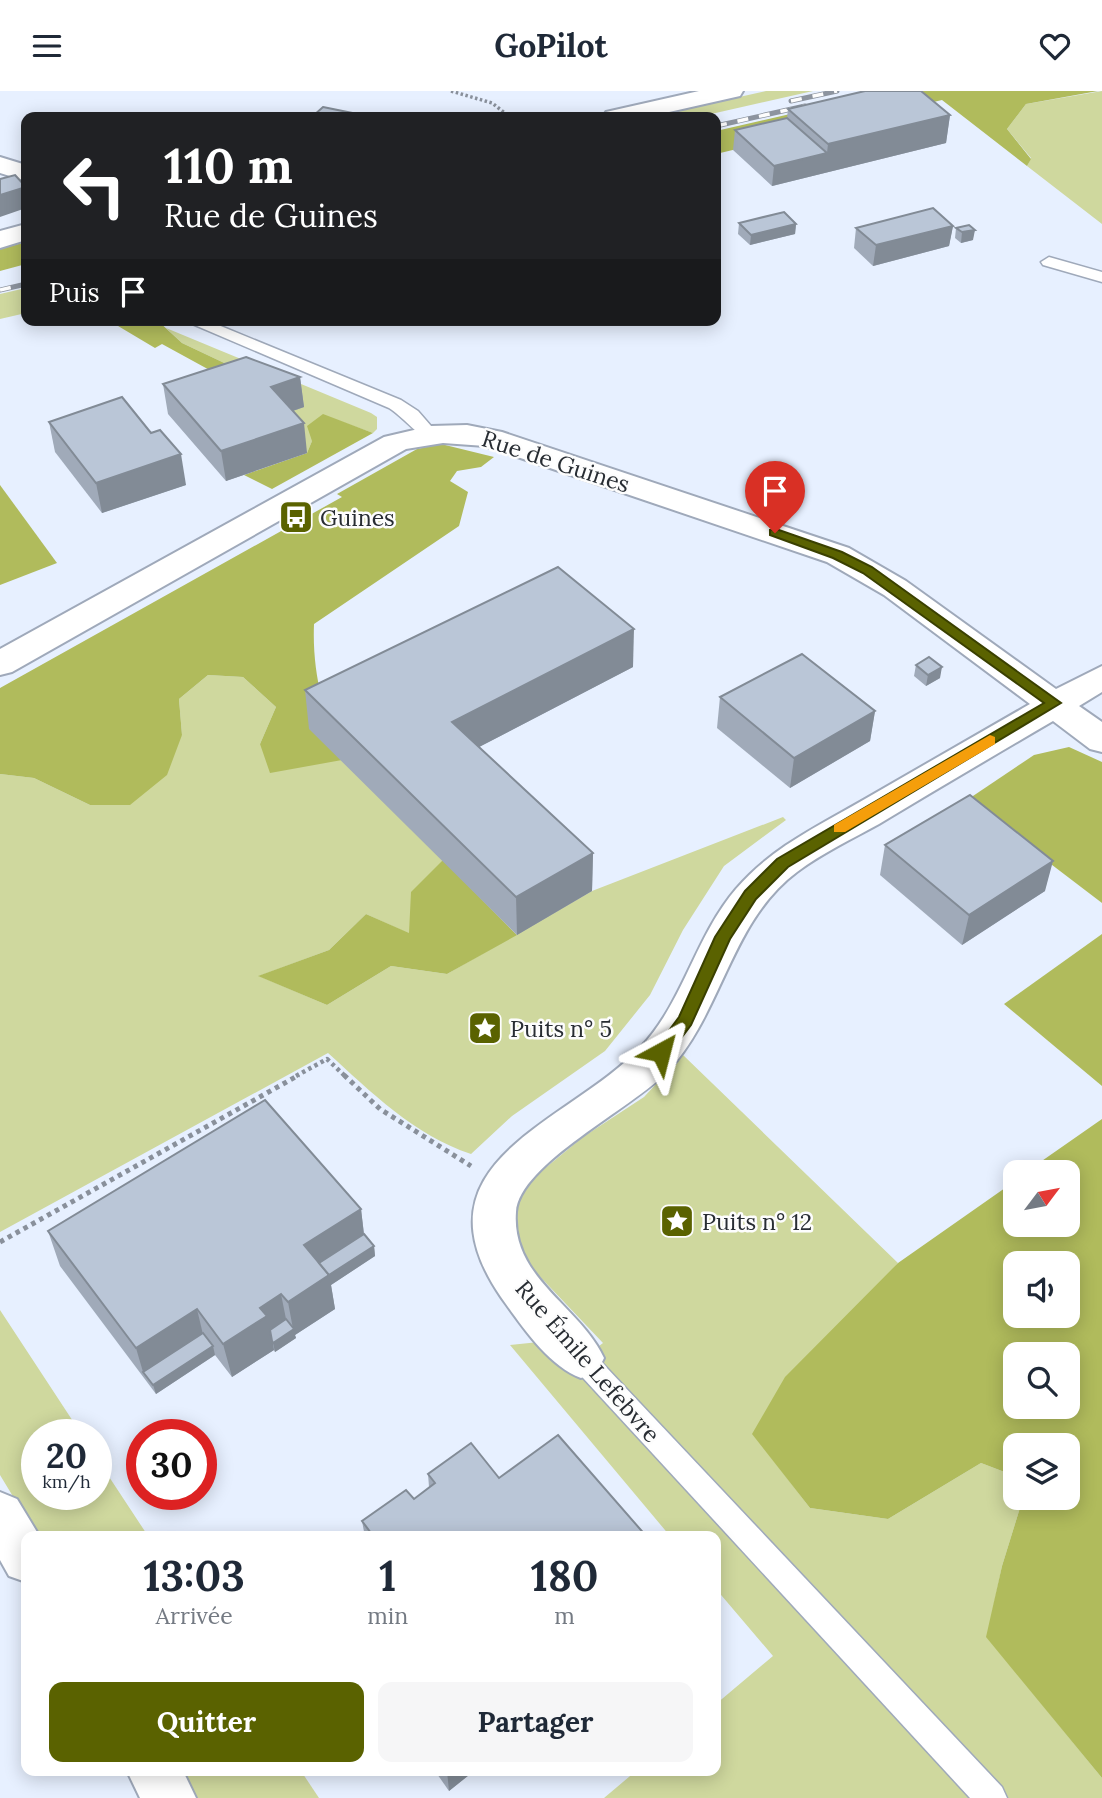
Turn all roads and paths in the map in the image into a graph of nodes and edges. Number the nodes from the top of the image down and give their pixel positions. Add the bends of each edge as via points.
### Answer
1 (451, 91) edge
2 (732, 91) edge
3 (504, 112) edge
4 (638, 112) edge
5 (0, 165) edge
6 (21, 171) edge
7 (21, 234) edge
8 (0, 240) edge
9 (1049, 262) dead end
10 (1102, 277) edge
11 (206, 326) edge
12 (429, 434) junction
13 (0, 664) edge
14 (1102, 677) edge
15 (1054, 703) junction
16 (1102, 740) edge
17 (502, 1185) junction
18 (0, 1242) edge
19 (581, 1358) joint
20 (0, 1515) edge
21 (21, 1551) edge
22 (156, 1776) edge
23 (170, 1798) edge
24 (991, 1798) edge

1 - 3 path via 492,103
2 - 4 street
5 - 6 street
7 - 8 street
9 - 10 lane
11 - 12 lane via 395,404
12 - 13 street, Rue de Guines via 395,443
12 - 15 street, Rue de Guines via 491,437 838,555 895,588
14 - 15 street, Rue Émile Lefebvre
15 - 16 street, Rue de Guines
15 - 17 street, Rue Émile Lefebvre via 783,863 751,895 723,937 685,1021 661,1052 629,1082 525,1158
17 - 18 path via 380,1109 327,1059
17 - 19 street, Rue Émile Lefebvre via 494,1211 495,1238 506,1266
19 - 24 lane, Rue Émile Lefebvre
20 - 21 street
22 - 23 street

